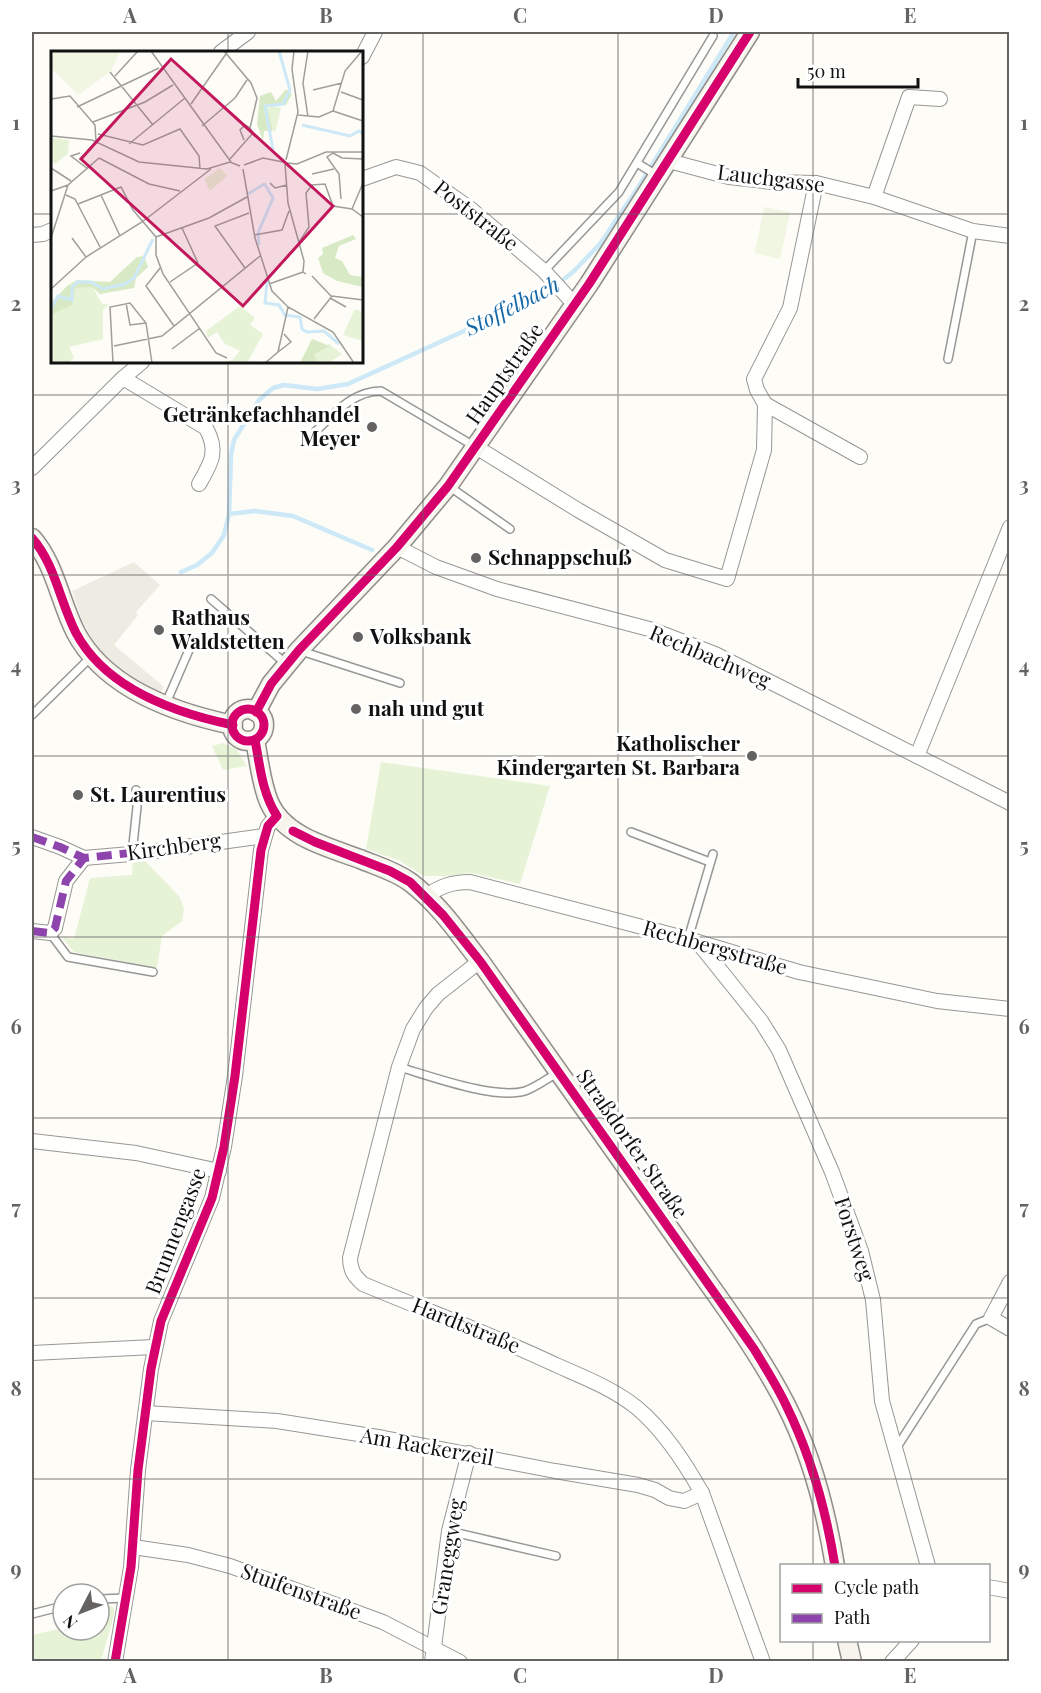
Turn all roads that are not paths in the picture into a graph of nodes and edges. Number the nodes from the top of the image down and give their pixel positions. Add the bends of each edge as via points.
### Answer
1 (248, 32) edge
2 (375, 32) edge
3 (750, 32) edge
4 (713, 36) dead end
5 (222, 51) edge
6 (363, 55) edge
7 (940, 99) dead end
8 (669, 161) junction
9 (639, 164) junction
10 (656, 175) junction
11 (363, 179) edge
12 (816, 183) junction
13 (874, 197) junction
14 (51, 230) edge
15 (973, 231) junction
16 (32, 235) edge
17 (1010, 236) edge
18 (544, 270) junction
19 (575, 305) junction
20 (948, 359) dead end
21 (141, 363) edge
22 (123, 378) junction
23 (765, 404) junction
24 (316, 431) dead end
25 (476, 447) junction
26 (860, 457) dead end
27 (32, 468) edge
28 (199, 484) dead end
29 (448, 486) junction
30 (1010, 527) edge
31 (510, 529) dead end
32 (32, 538) edge
33 (397, 547) junction
34 (211, 599) dead end
35 (181, 643) dead end
36 (299, 650) junction
37 (92, 656) junction
38 (287, 665) junction
39 (400, 683) dead end
40 (165, 705) junction
41 (256, 712) junction
42 (32, 715) edge
43 (233, 726) junction
44 (255, 740) junction
45 (917, 756) junction
46 (136, 790) dead end
47 (1010, 803) edge
48 (277, 816) junction
49 (631, 832) dead end
50 (264, 836) junction
51 (32, 837) edge
52 (132, 854) junction
53 (713, 854) dead end
54 (84, 858) junction
55 (710, 862) junction
56 (426, 896) junction
57 (32, 931) edge
58 (50, 933) junction
59 (694, 942) junction
60 (480, 961) junction
61 (153, 972) dead end
62 (1010, 1009) edge
63 (399, 1067) junction
64 (560, 1071) junction
65 (32, 1141) edge
66 (219, 1171) junction
67 (1010, 1282) edge
68 (991, 1318) junction
69 (1010, 1329) edge
70 (154, 1347) junction
71 (32, 1353) edge
72 (146, 1413) junction
73 (895, 1449) junction
74 (469, 1454) junction
75 (702, 1493) junction
76 (449, 1531) junction
77 (133, 1547) junction
78 (556, 1556) dead end
79 (835, 1564) edge
80 (927, 1564) edge
81 (990, 1587) edge
82 (1010, 1591) edge
83 (127, 1598) junction
84 (111, 1599) edge
85 (51, 1609) edge
86 (32, 1614) edge
87 (847, 1642) edge
88 (911, 1642) edge
89 (433, 1654) edge
90 (115, 1662) edge
91 (460, 1662) edge
92 (763, 1662) edge
93 (852, 1662) edge
94 (892, 1662) edge

1 - 5 street
2 - 6 street
3 - 8 street, Hauptstraße
4 - 9 lane
7 - 13 street via 909,97
8 - 10 street, Hauptstraße
8 - 12 street, Lauchgasse via 729,177
9 - 10 lane
9 - 18 lane via 619,192
10 - 19 street, Hauptstraße
11 - 18 street, Poststraße via 396,167 420,173
12 - 13 street, Lauchgasse
12 - 23 street via 790,308 754,379
13 - 15 street, Lauchgasse
14 - 16 street
15 - 17 street, Lauchgasse
15 - 20 lane
18 - 19 street, Poststraße
19 - 25 street, Hauptstraße
21 - 22 street
22 - 27 street
22 - 28 street via 206,428 212,439 213,458
23 - 25 street via 764,450 727,579 665,560
23 - 26 street
24 - 25 lane via 350,399 381,391
25 - 29 street, Hauptstraße
29 - 31 lane
29 - 33 street, Hauptstraße
30 - 45 street
32 - 37 street
33 - 36 street, Hauptstraße
33 - 45 street, Rechbachweg via 436,567 497,589 653,630 715,654
34 - 38 lane
35 - 40 lane via 189,650
36 - 38 street, Hauptstraße
36 - 39 lane
37 - 40 street via 122,681
37 - 42 lane
38 - 41 street, Hauptstraße
40 - 43 street
41 - 43 street via 239,713
41 - 44 street via 264,727
43 - 44 street via 242,740
44 - 48 street, Straßdorfer Straße via 265,791
45 - 47 street, Rechbachweg
46 - 52 lane
48 - 50 street, Brunnengasse
48 - 56 street, Straßdorfer Straße via 304,837 390,871
49 - 55 lane
50 - 52 street, Kirchberg
50 - 66 street, Brunnengasse via 235,1076
51 - 54 street, Kirchberg
52 - 54 street, Kirchberg
53 - 55 lane
54 - 58 street via 66,881 55,928
55 - 59 lane
56 - 59 street, Rechbergstraße via 453,882 470,882
56 - 60 street, Straßdorfer Straße
57 - 58 street
58 - 61 lane via 68,957
59 - 62 street, Rechbergstraße via 799,972 936,1001
59 - 73 street, Forstweg via 761,1021 779,1050 832,1172 861,1251 873,1300 882,1401
60 - 63 street, Hardtstraße via 426,1008 413,1029
60 - 64 street, Straßdorfer Straße
63 - 64 lane via 470,1088 506,1093 524,1091
63 - 75 street, Hardtstraße via 350,1258 354,1275 363,1284 613,1391 637,1408 662,1434
64 - 79 street, Straßdorfer Straße via 754,1348 785,1403 813,1471
65 - 66 street via 136,1153
66 - 70 street, Brunnengasse via 212,1198 167,1303
67 - 68 street
68 - 69 street
68 - 73 lane via 976,1324
70 - 71 street
70 - 72 street, Brunnengasse
72 - 74 street, Am Rackerzeil via 277,1422
72 - 77 street, Brunnengasse
73 - 80 street, Forstweg
74 - 75 street, Am Rackerzeil via 638,1485 684,1501
74 - 76 street, Graneggweg
75 - 92 street, Hardtstraße
76 - 78 lane
76 - 89 street, Graneggweg
77 - 83 street, Brunnengasse
77 - 89 street, Stuifenstraße via 188,1554 230,1566 383,1622
81 - 82 street
83 - 84 lane
83 - 90 street, Brunnengasse
85 - 86 lane
87 - 93 street
88 - 94 street
89 - 91 street, Stuifenstraße

